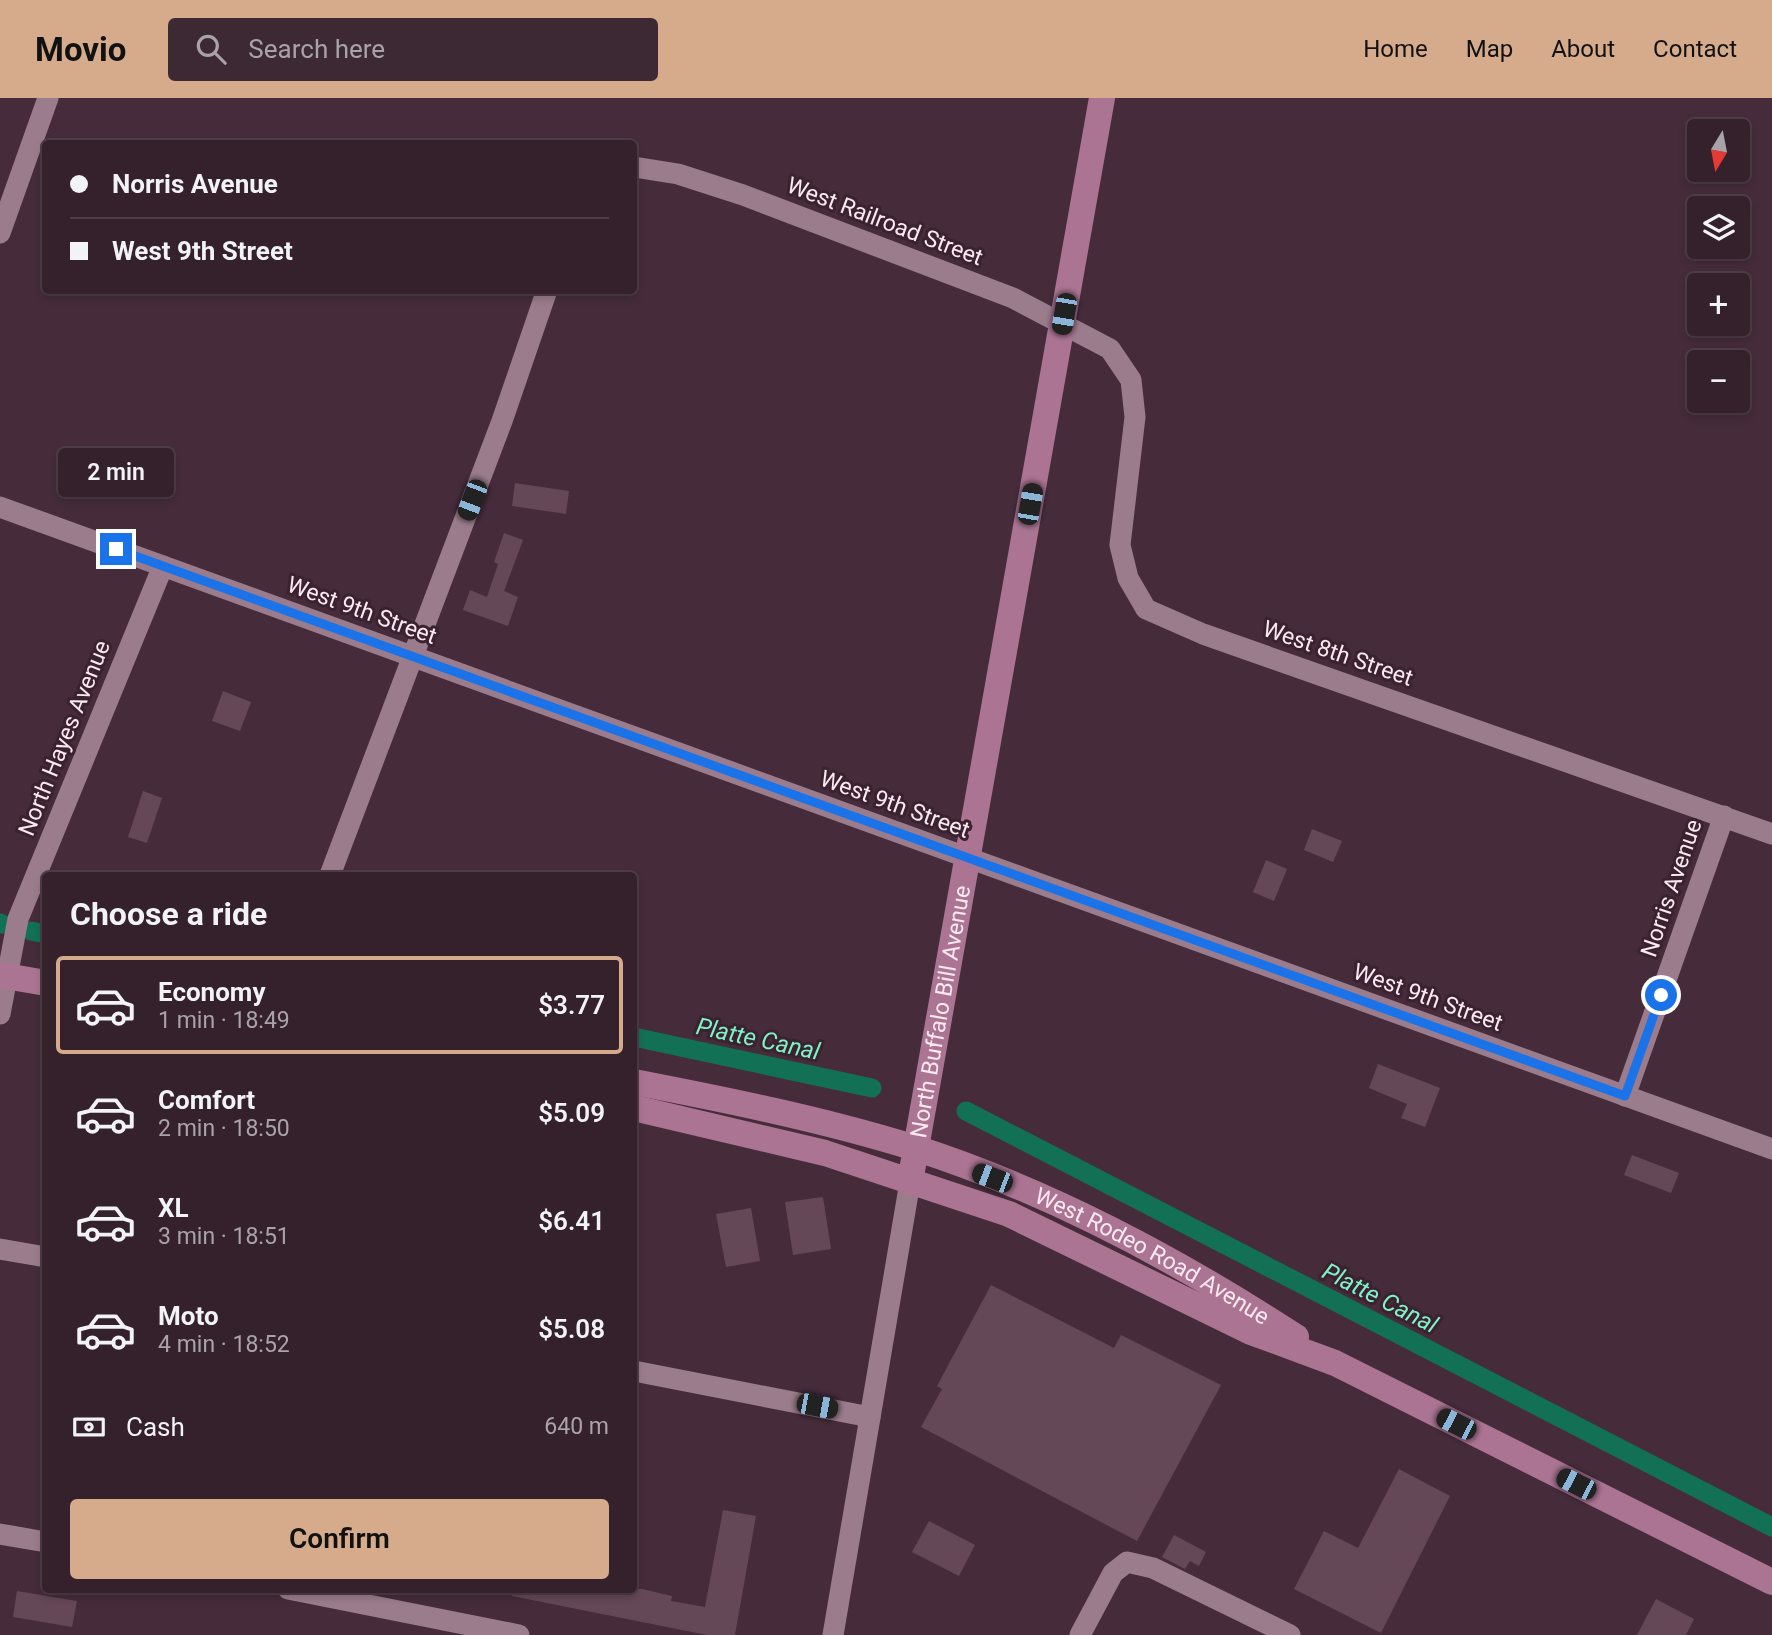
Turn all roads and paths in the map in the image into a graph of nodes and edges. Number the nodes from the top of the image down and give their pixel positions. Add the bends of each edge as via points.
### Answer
1 (48, 98) edge
2 (1102, 98) edge
3 (637, 167) edge
4 (0, 233) edge
5 (546, 294) edge
6 (1110, 349) joint
7 (0, 507) edge
8 (163, 566) junction
9 (412, 656) junction
10 (1724, 816) junction
11 (1772, 834) edge
12 (966, 858) junction
13 (331, 872) edge
14 (3, 976) edge
15 (42, 982) edge
16 (0, 1014) edge
17 (637, 1083) edge
18 (1625, 1096) junction
19 (637, 1109) edge
20 (915, 1149) junction
21 (1772, 1149) edge
22 (910, 1182) junction
23 (0, 1249) edge
24 (42, 1256) edge
25 (1335, 1363) junction
26 (637, 1372) edge
27 (870, 1417) junction
28 (0, 1534) edge
29 (42, 1541) edge
30 (1772, 1582) edge
31 (308, 1593) edge
32 (519, 1635) edge
33 (833, 1635) edge
34 (1080, 1635) edge
35 (1290, 1635) edge

1 - 4 street
2 - 12 main road, North Buffalo Bill Avenue
3 - 6 street, West Railroad Street via 678,174 743,195 1013,298
5 - 9 street
6 - 10 street, West 8th Street via 1131,380 1135,417 1120,545 1128,578 1146,609 1203,634
7 - 8 street, West 9th Street
8 - 9 street, West 9th Street
8 - 14 street, North Hayes Avenue via 18,919
9 - 12 street, West 9th Street
9 - 13 street
10 - 11 street, West 8th Street
10 - 18 street, Norris Avenue
12 - 18 street, West 9th Street
12 - 20 main road, North Buffalo Bill Avenue
14 - 15 main road
14 - 16 street, North Hayes Avenue
17 - 20 main road, West Rodeo Road Avenue via 828,1122
18 - 21 street, West 9th Street
19 - 22 main road, West Rodeo Road Avenue via 825,1153
20 - 22 main road, North Buffalo Bill Avenue
20 - 25 main road, West Rodeo Road Avenue via 1094,1222 1260,1314
22 - 25 main road, West Rodeo Road Avenue via 1009,1214 1251,1332
22 - 27 street, North Buffalo Bill Avenue
23 - 24 street
25 - 30 main road, West Rodeo Road Avenue
26 - 27 street
27 - 33 street, North Buffalo Bill Avenue
28 - 29 street
31 - 32 street
34 - 35 street via 1113,1573 1127,1562 1153,1567

